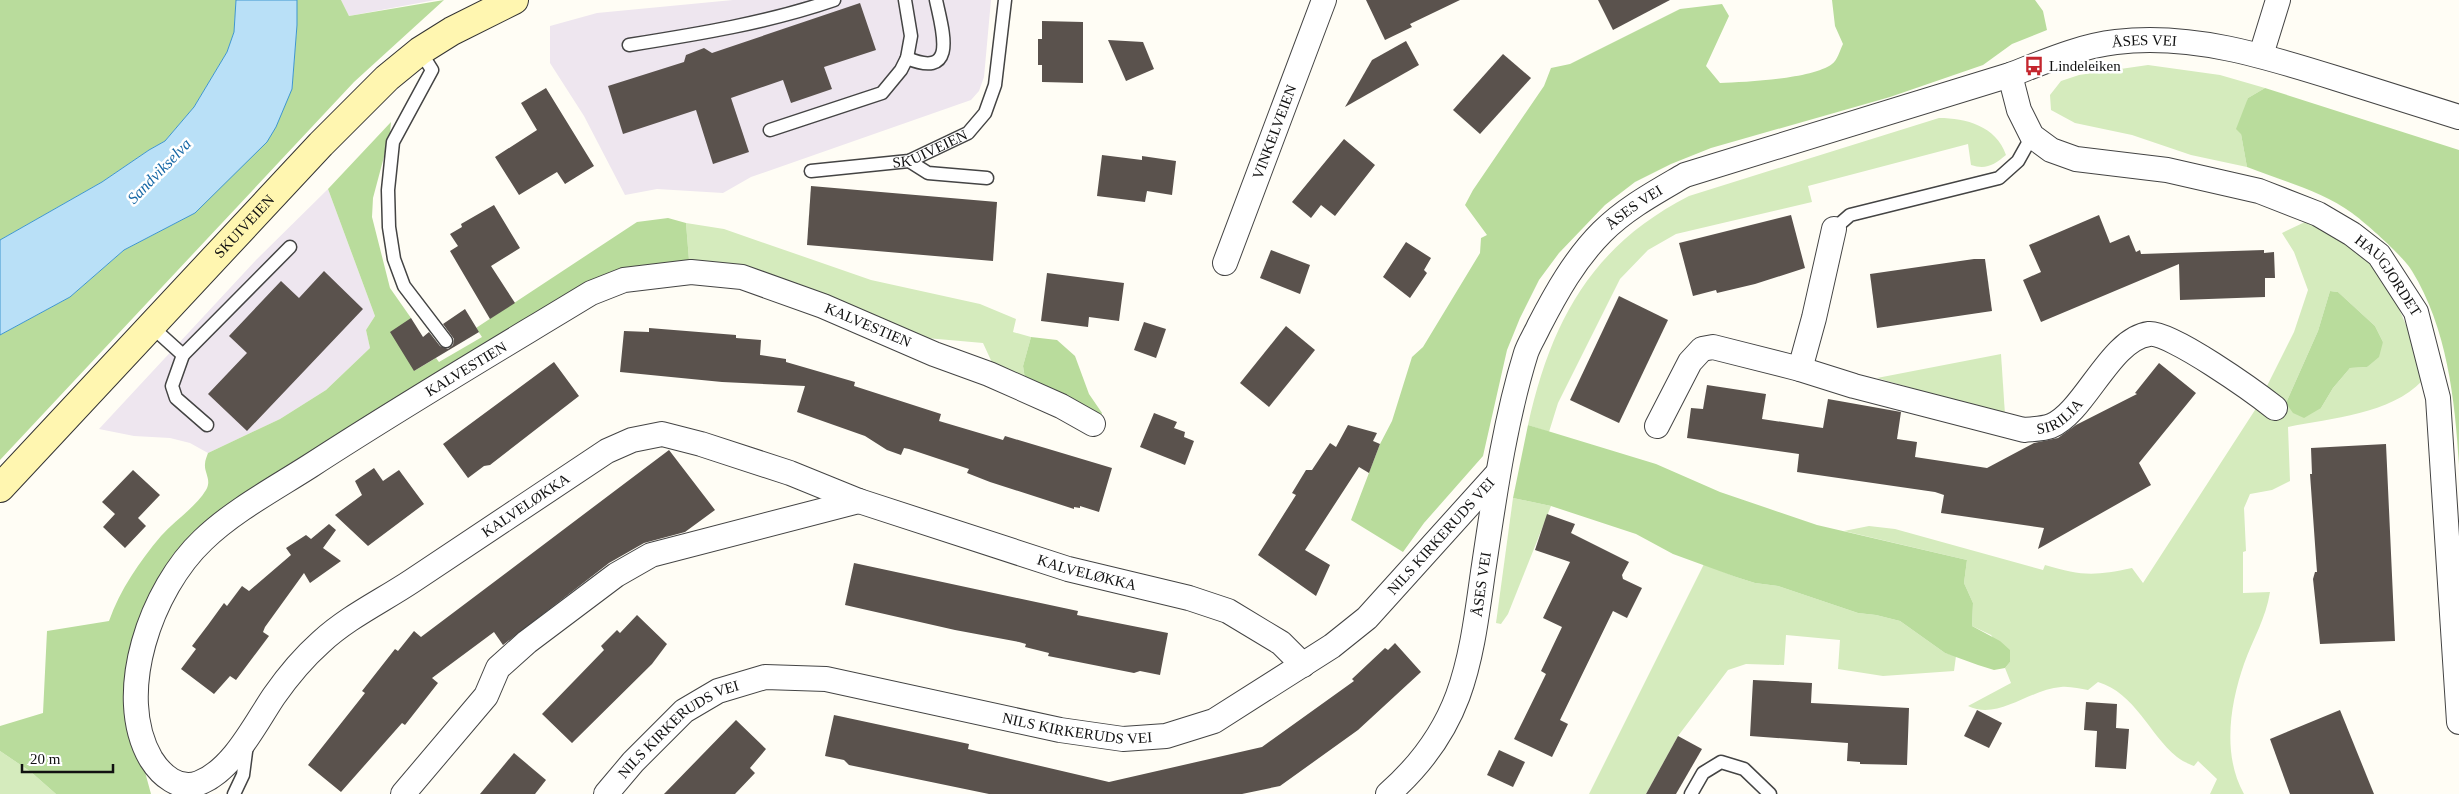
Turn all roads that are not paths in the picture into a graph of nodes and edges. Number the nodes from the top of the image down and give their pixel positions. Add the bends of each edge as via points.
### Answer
1 (514, 0) edge
2 (834, 0) edge
3 (905, 0) edge
4 (936, 0) edge
5 (1005, 0) edge
6 (1324, 0) edge
7 (2278, 0) edge
8 (629, 46) dead end
9 (420, 51) junction
10 (2261, 55) junction
11 (907, 58) junction
12 (2010, 75) junction
13 (2459, 116) edge
14 (770, 130) dead end
15 (2032, 136) junction
16 (909, 161) junction
17 (811, 171) dead end
18 (987, 178) dead end
19 (1834, 229) joint
20 (290, 247) dead end
21 (1225, 263) dead end
22 (151, 326) junction
23 (446, 341) dead end
24 (183, 356) junction
25 (1800, 369) junction
26 (2275, 408) dead end
27 (1093, 424) dead end
28 (207, 425) dead end
29 (1657, 426) dead end
30 (1497, 474) junction
31 (0, 488) edge
32 (859, 501) junction
33 (1303, 665) junction
34 (2459, 722) edge
35 (248, 737) junction
36 (234, 794) edge
37 (404, 794) edge
38 (606, 794) edge
39 (1388, 794) edge
40 (1691, 794) edge
41 (1770, 794) edge

1 - 9 main road, SKUIVEIEN
2 - 8 lane via 732,28
3 - 11 lane via 911,36
4 - 11 lane via 944,38 942,54 931,64 924,65
5 - 16 lane, SKUIVEIEN via 995,84 985,113 968,133
6 - 21 street, VINKELVEIEN
7 - 10 street
9 - 22 main road, SKUIVEIEN via 387,78 321,144
9 - 23 lane via 432,70 393,142 388,190 389,227 394,259 404,286
10 - 12 street, ÅSES VEI via 2210,45 2158,40 2115,42 2057,57
10 - 13 street, ÅSES VEI
11 - 14 lane via 882,93
12 - 15 street, HAUGJORDET via 2019,110
12 - 30 street, ÅSES VEI via 1685,175 1639,201 1602,233 1558,288 1526,352
15 - 19 lane via 2018,161 1999,178 1850,214
15 - 34 street, HAUGJORDET via 2051,150 2076,159 2167,170 2259,191 2318,214 2379,255 2416,312 2438,398
16 - 17 lane, SKUIVEIEN
16 - 18 lane via 928,173
19 - 25 street
20 - 24 lane
22 - 24 lane
22 - 31 main road, SKUIVEIEN
24 - 28 lane via 172,386 176,398
25 - 26 street, SIRILIA via 2024,430 2051,426 2065,416 2125,345 2149,334 2165,337 2239,379
25 - 29 street, SIRILIA via 1713,347 1702,349 1690,362
27 - 35 street, KALVESTIEN via 989,374 823,306 742,277 691,272 624,280 592,292 356,436 239,512 205,538 186,558 170,582 145,638 134,690 137,722 149,756 161,774 185,785 199,783 212,775
30 - 33 street, NILS KIRKERUDS VEI via 1367,618
30 - 39 street, ÅSES VEI via 1473,645 1456,704 1432,748 1412,773
32 - 33 street, KALVELØKKA via 1068,569 1190,598 1228,611 1281,643
32 - 35 street, KALVELØKKA via 790,473 701,444 662,434 632,440 606,451 345,622 291,672
32 - 37 street via 651,555 616,575 498,668 486,696
33 - 38 street, NILS KIRKERUDS VEI via 1214,721 1166,736 1123,739 1032,724 826,679 765,677 718,691 684,711
35 - 36 lane via 243,774
40 - 41 lane via 1703,773 1721,762 1744,769

